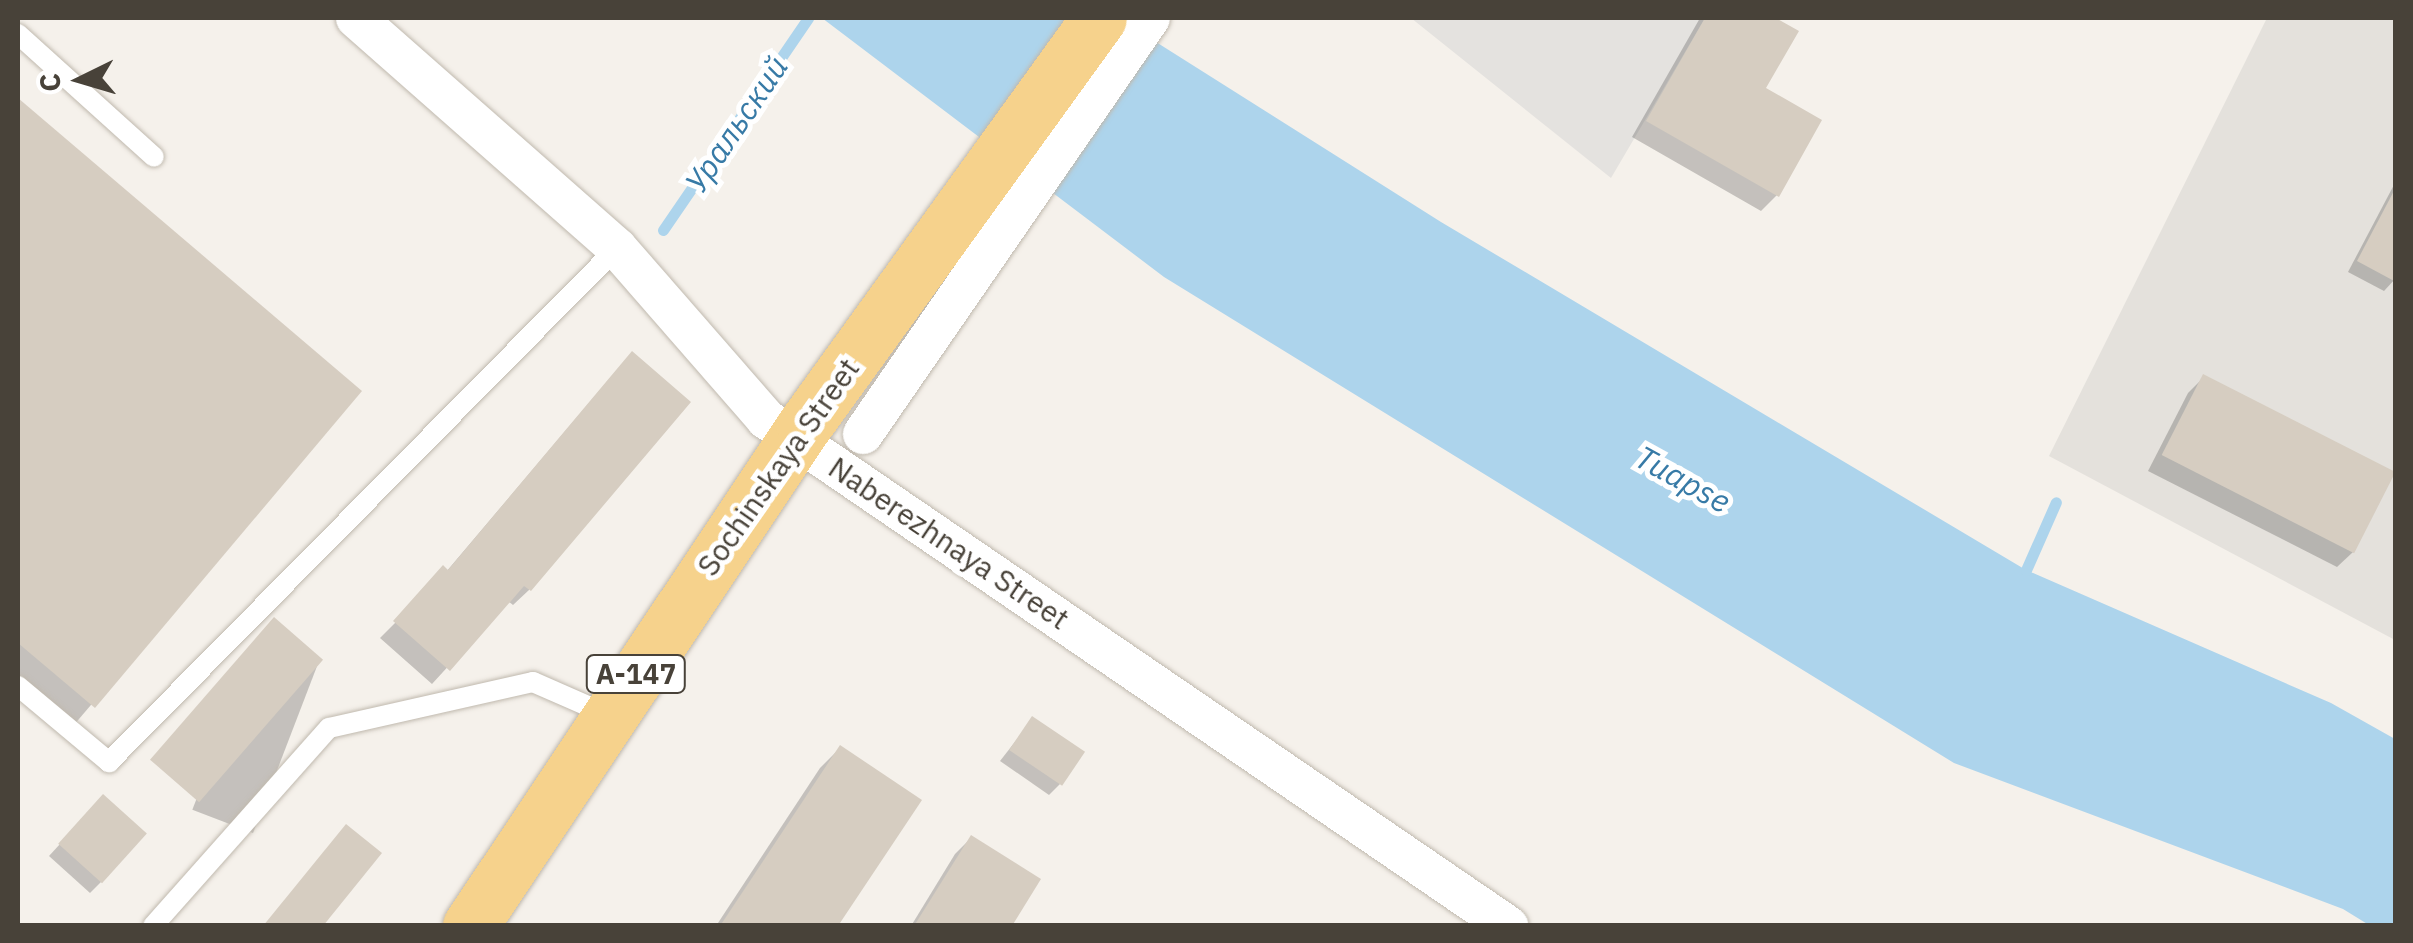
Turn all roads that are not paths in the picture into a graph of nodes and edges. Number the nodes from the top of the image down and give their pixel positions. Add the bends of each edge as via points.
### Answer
1 (356, 18) edge
2 (1100, 18) edge
3 (1150, 18) edge
4 (18, 34) edge
5 (154, 157) dead end
6 (617, 248) junction
7 (800, 432) junction
8 (864, 434) dead end
9 (18, 686) edge
10 (608, 715) junction
11 (153, 926) edge
12 (470, 926) edge
13 (1508, 926) edge

1 - 6 street, Naberezhnaya Street
2 - 7 highway, Sochinskaya Street / А-147
3 - 8 street
4 - 5 lane
6 - 7 street, Naberezhnaya Street via 736,391
6 - 9 lane via 110,762
7 - 10 highway, Sochinskaya Street / А-147
7 - 13 street, Naberezhnaya Street
10 - 11 lane via 534,682 328,728
10 - 12 highway, Sochinskaya Street / А-147

